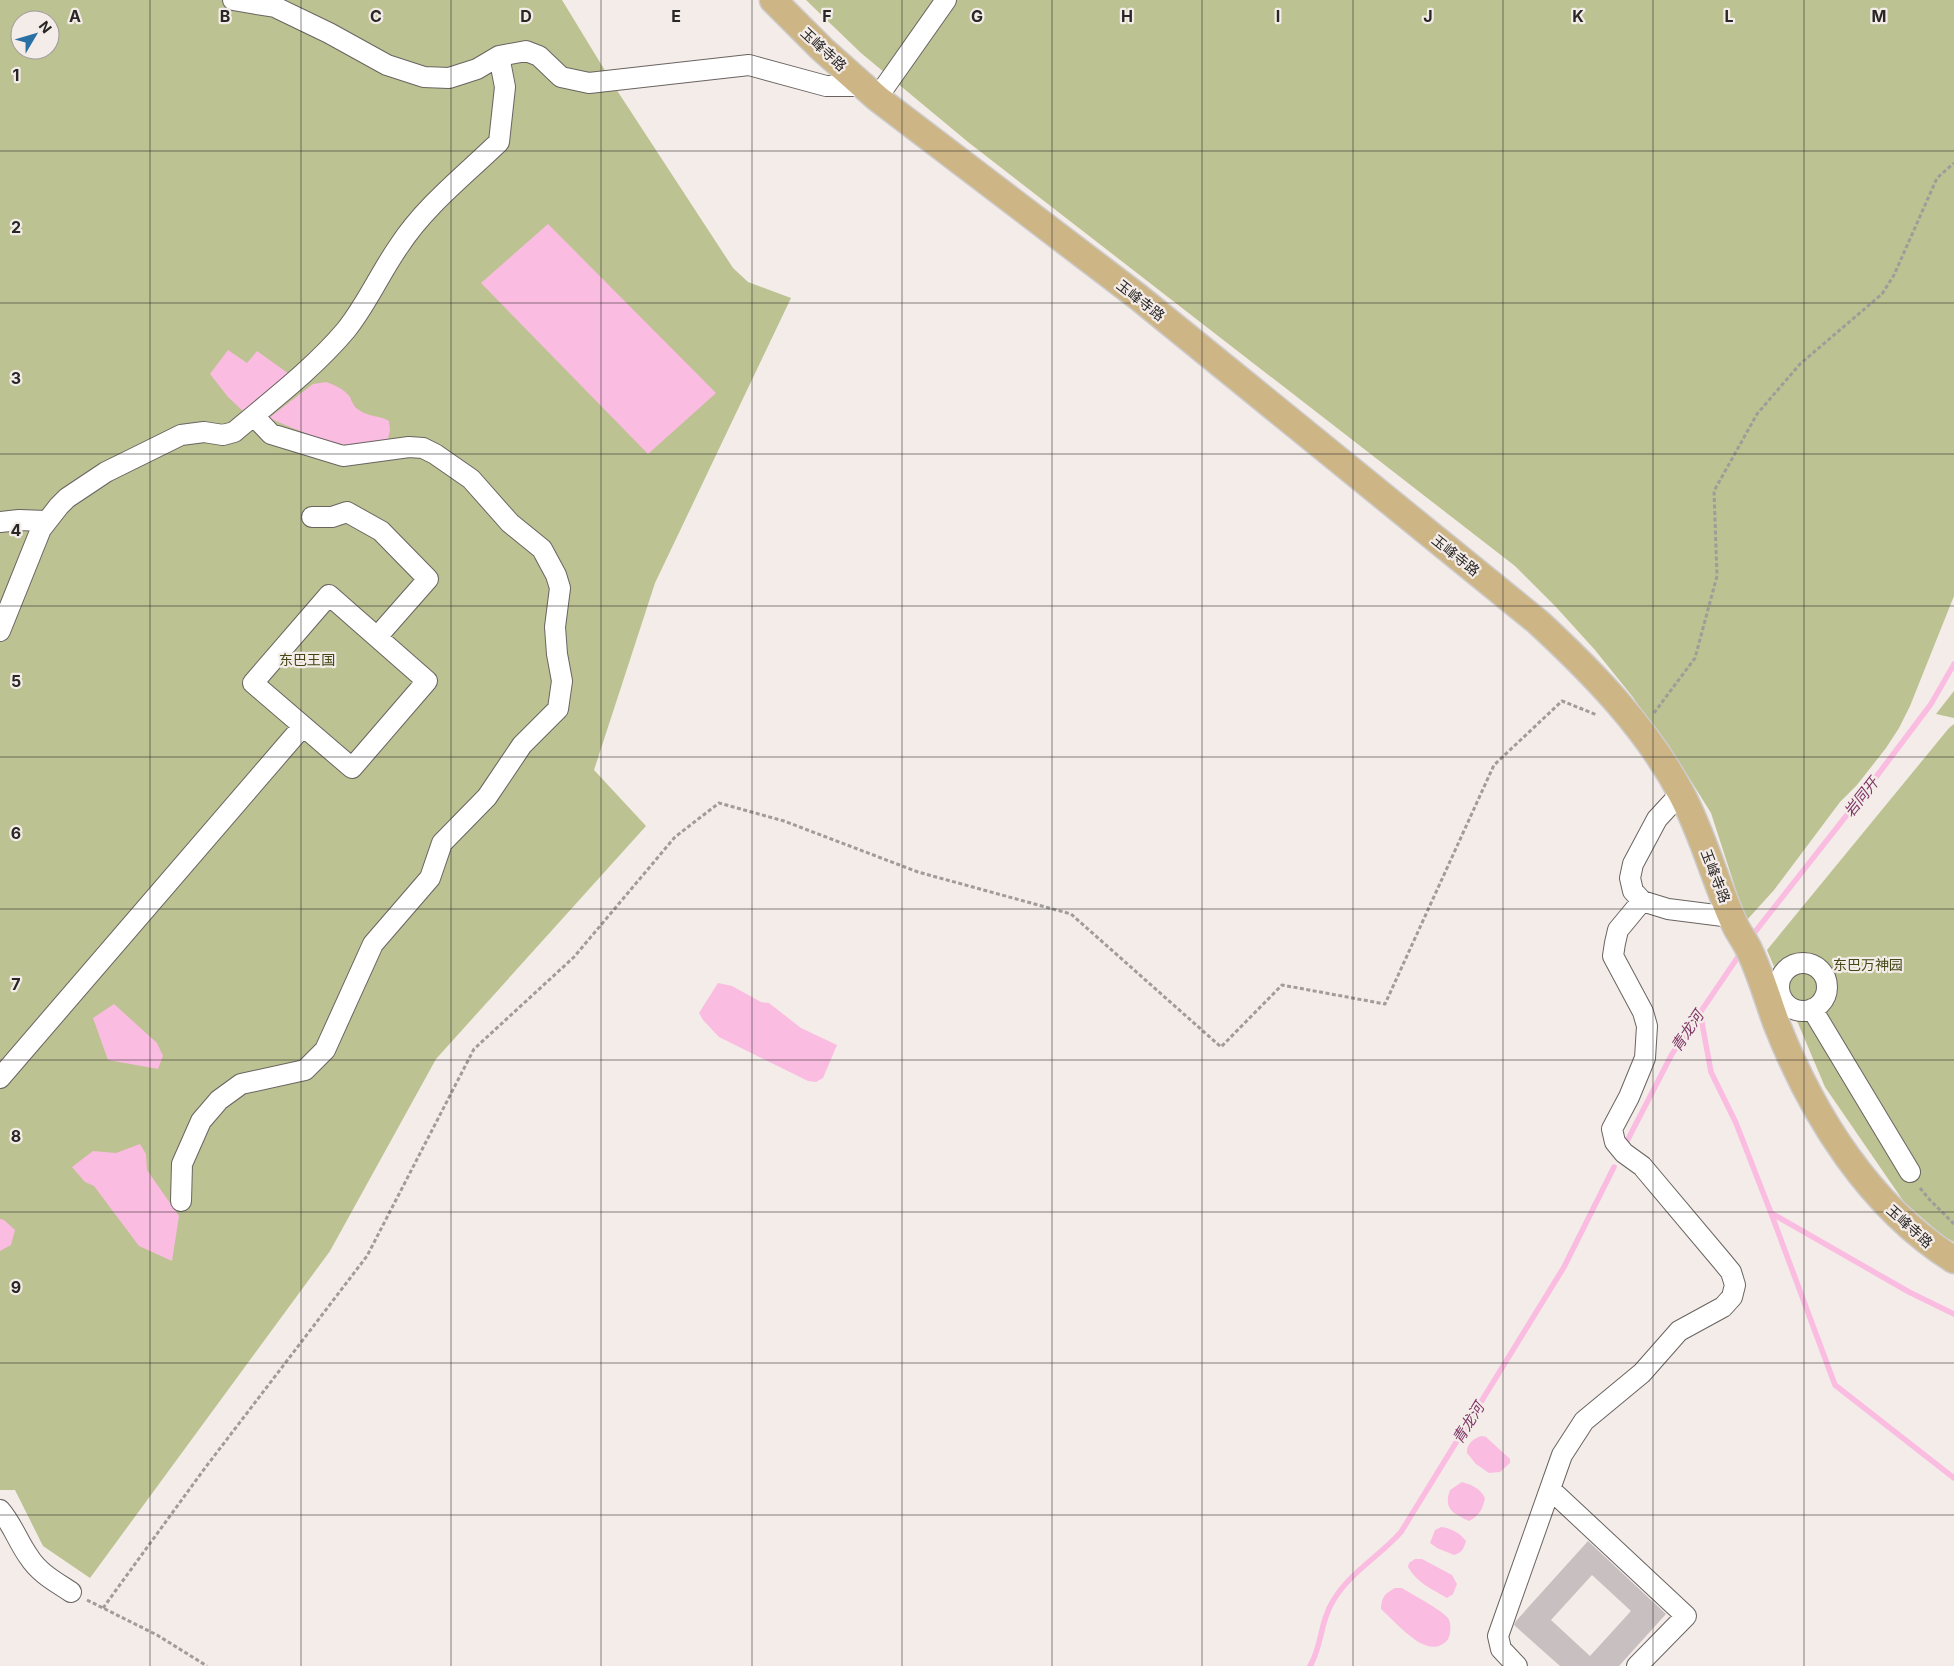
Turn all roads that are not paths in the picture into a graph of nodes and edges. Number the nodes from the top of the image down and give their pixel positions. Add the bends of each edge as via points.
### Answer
1 (233, 0) edge
2 (773, 0) edge
3 (946, 0) edge
4 (499, 56) junction
5 (870, 92) junction
6 (254, 416) junction
7 (312, 517) dead end
8 (46, 521) junction
9 (0, 522) edge
10 (0, 631) edge
11 (377, 637) junction
12 (303, 726) junction
13 (1681, 792) junction
14 (1642, 901) junction
15 (1733, 922) junction
16 (1775, 997) junction
17 (1812, 1009) junction
18 (0, 1078) edge
19 (1910, 1172) road end
20 (181, 1201) dead end
21 (1954, 1260) edge
22 (1550, 1489) junction
23 (0, 1510) edge
24 (71, 1592) road end
25 (1517, 1666) edge
26 (1637, 1666) edge

1 - 4 street via 275,7 329,32 387,65 424,77 449,78 478,69
2 - 5 main road, 玉峰寺路
3 - 5 street
4 - 5 street via 526,51 540,56 561,77 590,83 749,65 826,86
4 - 6 street via 505,87 499,142 427,210 399,245 364,306 332,346
5 - 13 main road, 玉峰寺路 via 1137,296 1538,622 1592,674 1640,731
6 - 8 street via 234,432 181,436 106,472 67,498
6 - 20 street via 270,434 343,456 423,448 471,479 510,523 542,550 556,575 560,588 555,627 562,681 558,709 522,745 487,797 442,844 430,878 373,944 325,1050 305,1070 242,1084 219,1100 201,1121 182,1164
7 - 11 street via 332,517 347,512 381,530 428,579
8 - 9 street
8 - 10 street
11 - 12 street via 329,595 253,683
11 - 12 street via 427,681 352,768
12 - 18 street
13 - 14 street via 1657,819 1633,864 1630,878 1633,891
13 - 15 main road, 玉峰寺路
14 - 15 street via 1668,910
14 - 22 street via 1618,930 1613,956 1643,1012 1647,1026 1644,1058 1612,1129 1615,1142 1642,1166 1731,1272 1735,1284 1732,1297 1723,1307 1679,1331 1642,1373 1584,1421 1562,1455
15 - 16 main road, 玉峰寺路
16 - 17 street via 1794,1009
16 - 17 street via 1786,970 1794,965 1811,964 1823,974 1827,987 1824,999
16 - 21 main road, 玉峰寺路 via 1776,1023 1804,1084 1841,1147 1890,1209 1912,1230
17 - 19 street
22 - 25 street via 1498,1636 1501,1649
22 - 26 street via 1686,1616
23 - 24 street via 35,1565

